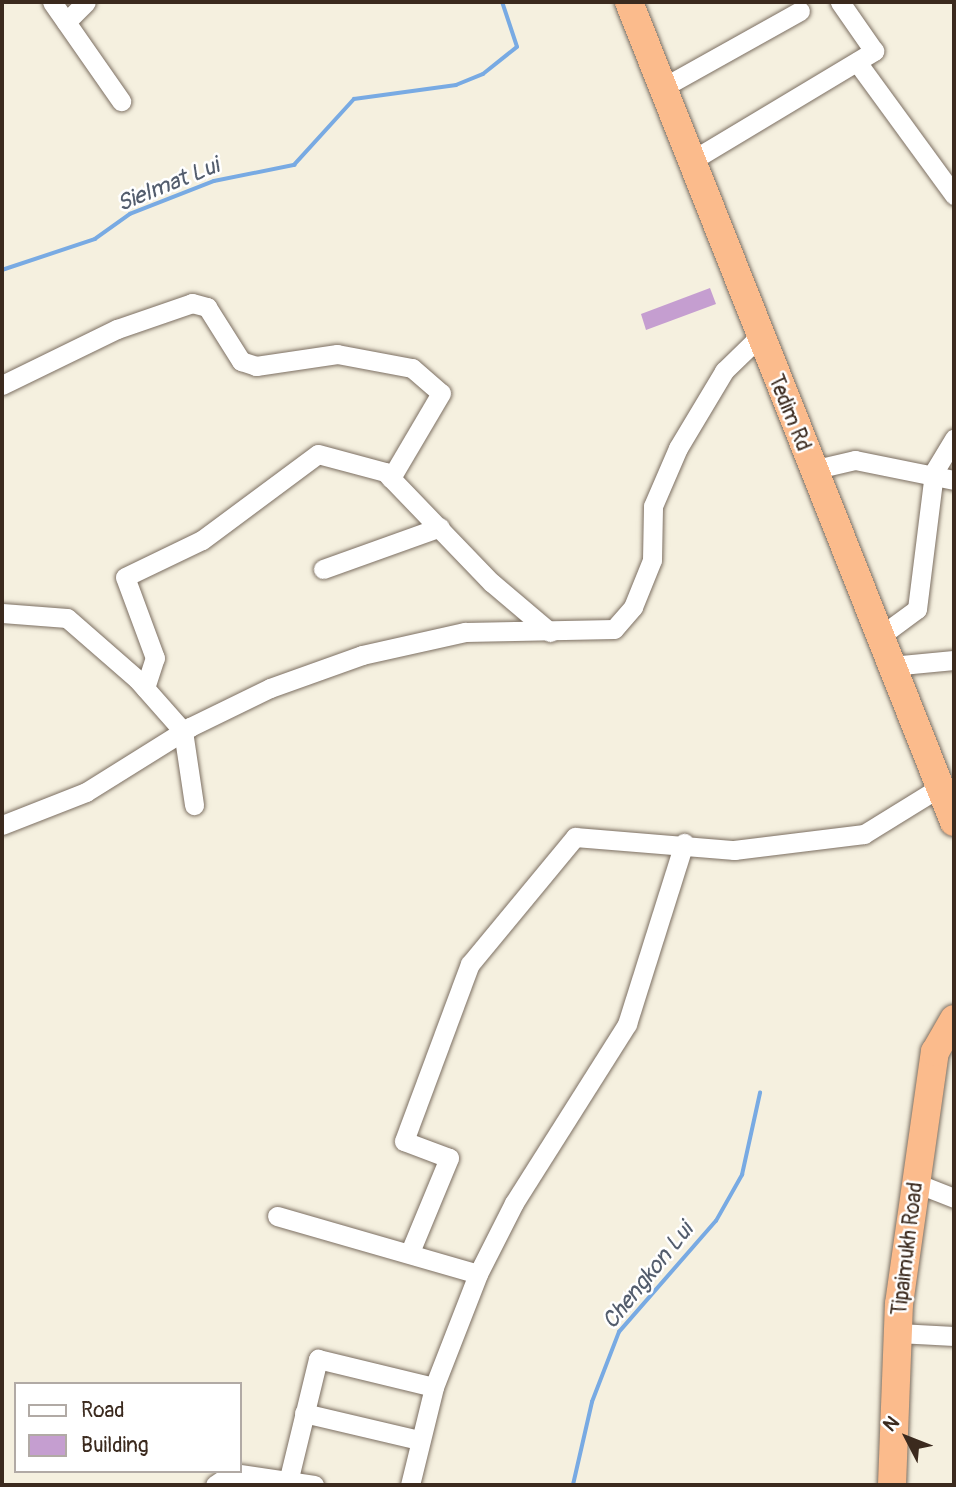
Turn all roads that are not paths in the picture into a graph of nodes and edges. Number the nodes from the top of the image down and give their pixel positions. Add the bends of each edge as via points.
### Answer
1 (52, 2) edge
2 (86, 2) edge
3 (629, 2) edge
4 (840, 2) edge
5 (800, 11) dead end
6 (66, 22) junction
7 (857, 62) junction
8 (662, 88) junction
9 (121, 101) dead end
10 (691, 161) junction
11 (954, 195) edge
12 (758, 337) junction
13 (2, 385) edge
14 (954, 439) edge
15 (812, 470) junction
16 (934, 472) junction
17 (391, 478) junction
18 (954, 480) edge
19 (440, 527) junction
20 (323, 569) dead end
21 (2, 612) edge
22 (551, 632) junction
23 (879, 637) junction
24 (954, 660) edge
25 (891, 666) junction
26 (145, 688) junction
27 (183, 732) junction
28 (940, 787) junction
29 (194, 805) dead end
30 (954, 822) edge
31 (2, 825) edge
32 (684, 843) junction
33 (954, 1019) edge
34 (916, 1183) junction
35 (954, 1198) edge
36 (277, 1216) dead end
37 (410, 1252) junction
38 (478, 1274) junction
39 (898, 1333) junction
40 (954, 1336) edge
41 (434, 1387) junction
42 (304, 1413) junction
43 (419, 1440) junction
44 (288, 1482) junction
45 (215, 1485) edge
46 (314, 1485) edge
47 (410, 1485) edge
48 (892, 1485) edge

1 - 6 street
2 - 6 street
3 - 8 highway, Tedim Rd
4 - 7 street via 874,51
5 - 8 street
6 - 9 street
7 - 10 street
7 - 11 street
8 - 10 highway, Tedim Rd
10 - 12 highway, Tedim Rd
12 - 15 highway, Tedim Rd
12 - 22 street via 724,371 678,448 653,506 652,560 633,607 614,629
13 - 17 street via 117,330 192,303 207,307 241,361 256,366 337,354 412,368 441,393
14 - 16 street
15 - 16 street via 855,460
15 - 23 highway, Tedim Rd
16 - 18 street
16 - 23 street via 917,609
17 - 19 street
17 - 26 street via 318,454 202,540 125,577 155,658
19 - 20 street
19 - 22 street via 492,583
21 - 26 street via 67,618
22 - 27 street via 465,632 362,655 271,688
23 - 25 highway, Tedim Rd
24 - 25 street
25 - 28 highway, Tedim Rd
26 - 27 street
27 - 29 street
27 - 31 street via 86,792
28 - 30 highway, Tedim Rd
28 - 32 street via 864,834 734,850
32 - 37 street via 575,837 470,964 404,1140 449,1158
32 - 38 street via 627,1024 514,1203
33 - 34 highway, Tipaimukh Road via 935,1052
34 - 35 street
34 - 39 highway, Tipaimukh Road
36 - 37 street
37 - 38 street
38 - 41 street
39 - 40 street
39 - 48 highway, Tipaimukh Road
41 - 42 street via 318,1359
41 - 43 street
42 - 43 street
42 - 44 street
43 - 47 street
44 - 45 street via 233,1474
44 - 46 street

